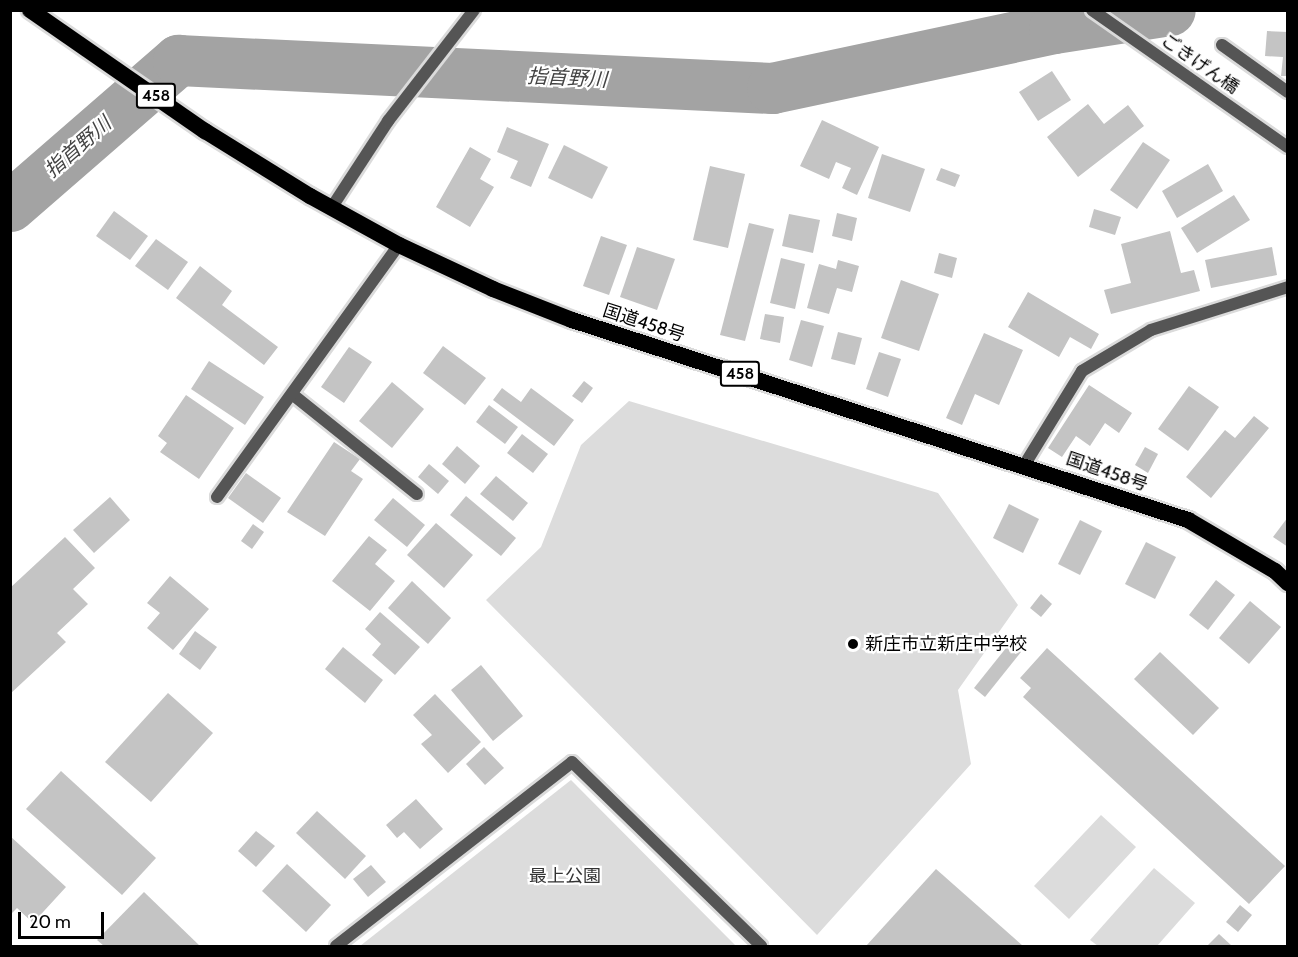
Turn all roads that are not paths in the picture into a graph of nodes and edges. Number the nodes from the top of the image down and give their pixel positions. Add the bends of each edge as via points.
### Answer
1 (30, 10) edge
2 (474, 10) edge
3 (1092, 10) edge
4 (1222, 45) dead end
5 (1287, 92) edge
6 (1287, 147) edge
7 (332, 207) junction
8 (399, 245) junction
9 (1287, 287) edge
10 (292, 394) junction
11 (1025, 464) junction
12 (417, 494) dead end
13 (218, 497) dead end
14 (1287, 583) edge
15 (336, 946) edge
16 (761, 946) edge

1 - 7 highway, 国道458号 / 458 via 205,131
2 - 7 street via 388,120
3 - 6 street, ごきげん橋
4 - 5 street
7 - 8 highway, 国道458号 / 458
8 - 10 street
8 - 11 highway, 国道458号 / 458 via 572,320
9 - 11 street via 1151,330 1082,371
10 - 12 street
10 - 13 street
11 - 14 highway, 国道458号 / 458 via 1188,520 1275,571
15 - 16 street via 572,762

